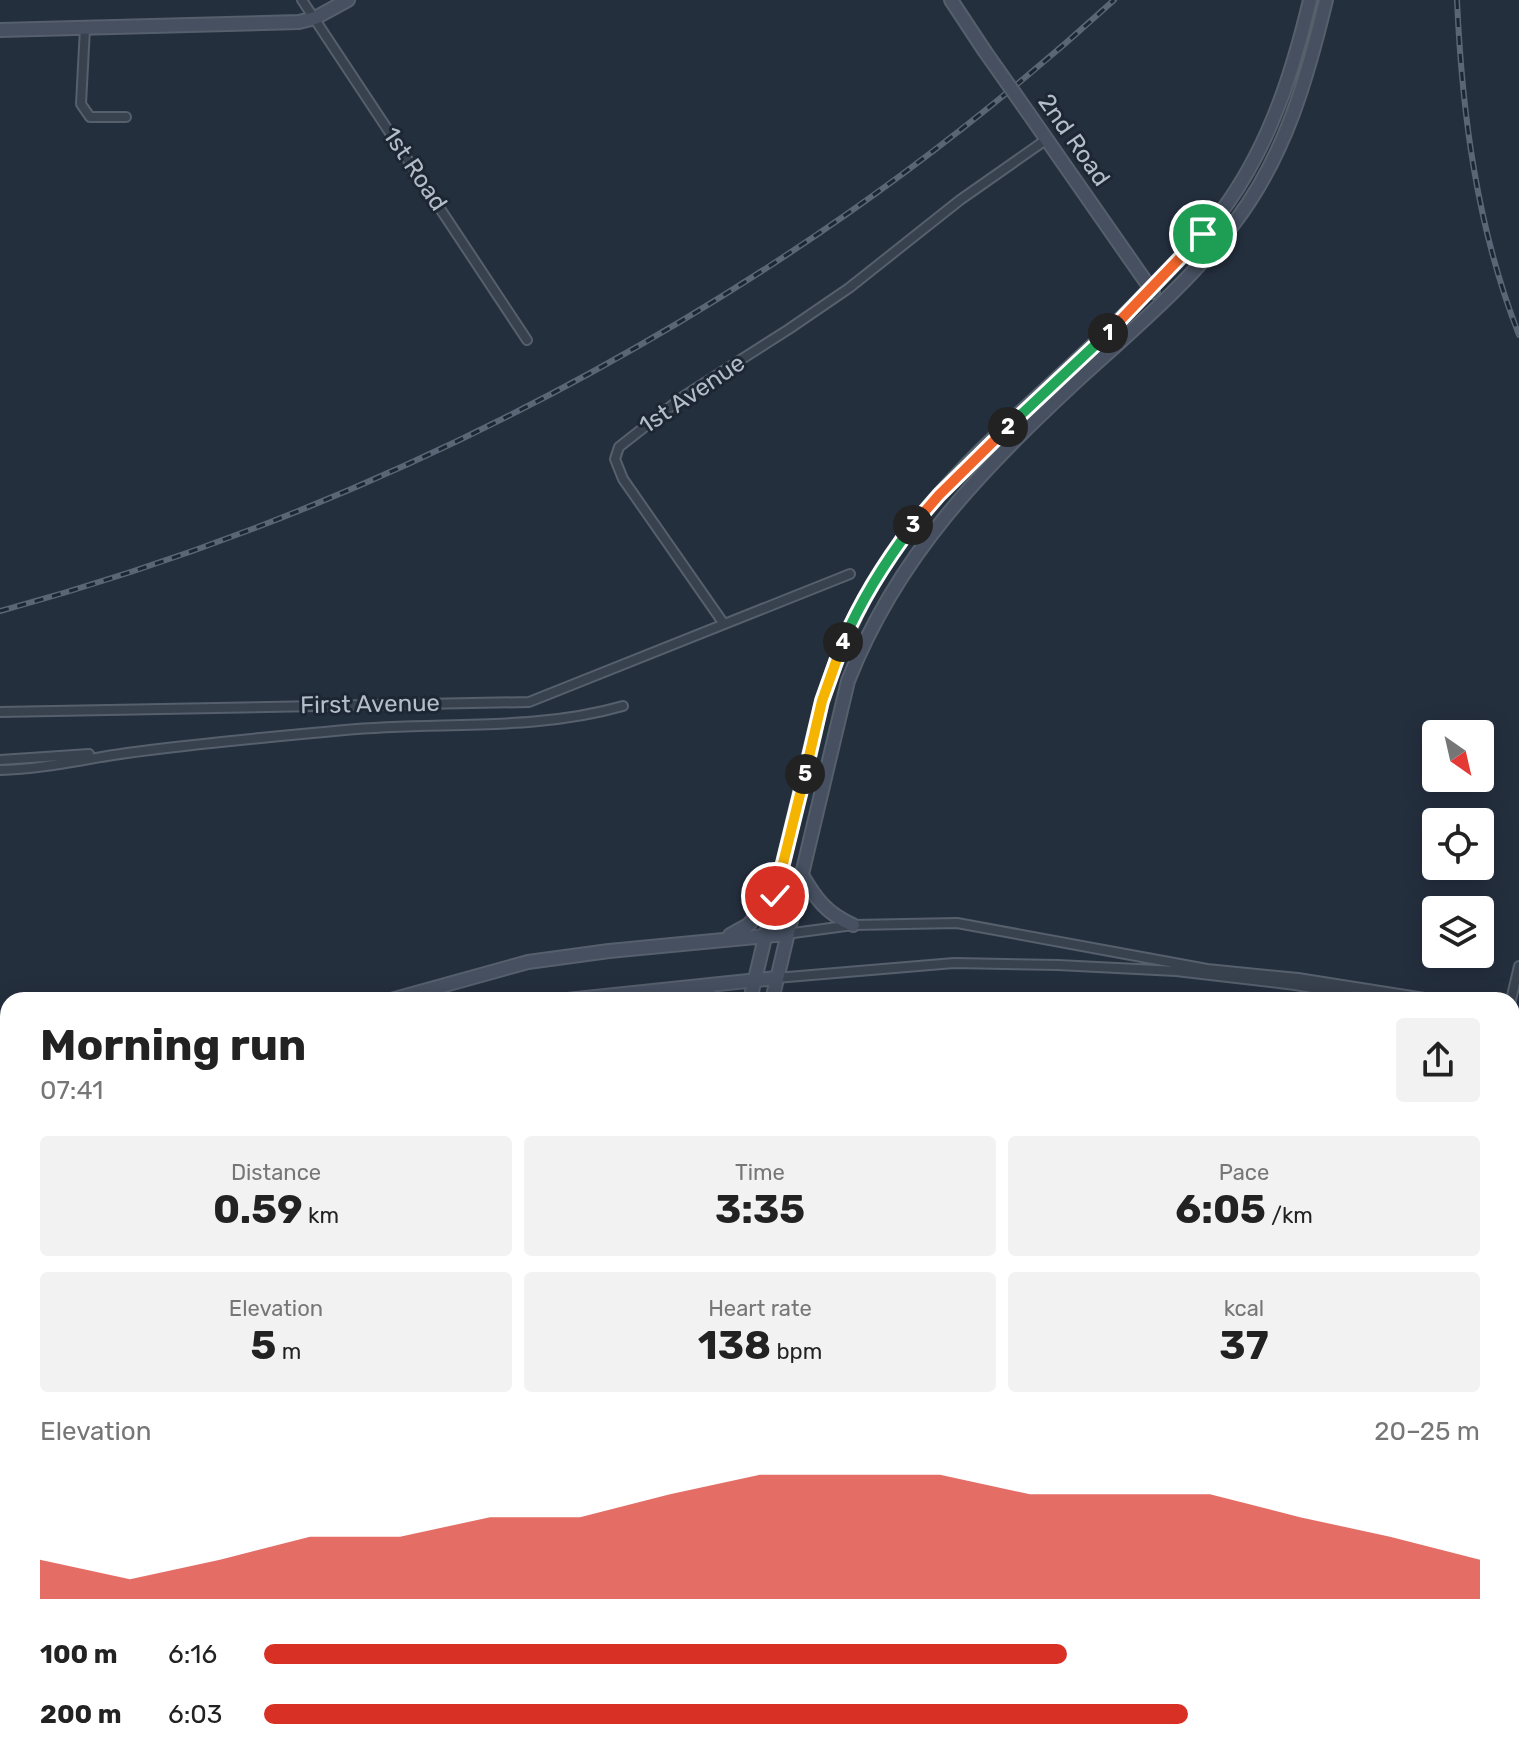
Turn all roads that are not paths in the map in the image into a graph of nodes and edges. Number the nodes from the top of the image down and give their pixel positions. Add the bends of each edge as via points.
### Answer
1 (302, 0) edge
2 (348, 0) edge
3 (951, 0) edge
4 (1310, 0) edge
5 (1326, 0) edge
6 (315, 18) junction
7 (85, 28) junction
8 (0, 30) edge
9 (126, 117) dead end
10 (1047, 139) junction
11 (1151, 288) junction
12 (1161, 305) junction
13 (527, 340) dead end
14 (850, 574) dead end
15 (724, 624) junction
16 (623, 706) dead end
17 (0, 712) edge
18 (126, 753) junction
19 (0, 760) edge
20 (0, 770) edge
21 (802, 875) junction
22 (775, 896) junction
23 (853, 925) junction
24 (786, 934) junction
25 (765, 935) junction
26 (716, 940) junction
27 (1519, 966) edge
28 (1206, 973) junction
29 (776, 978) junction
30 (755, 980) junction
31 (676, 988) junction
32 (420, 992) edge
33 (640, 992) edge
34 (703, 992) edge
35 (752, 992) edge
36 (773, 992) edge
37 (1335, 992) edge
38 (1386, 992) edge
39 (1513, 992) edge

1 - 6 street, 1st Road
2 - 6 main road
3 - 10 main road, 2nd Road, bridge
4 - 11 main road via 1285,91 1250,169 1203,234
5 - 12 main road via 1299,102 1254,194 1216,246
6 - 7 main road
6 - 13 street, 1st Road
7 - 8 main road
7 - 9 street via 84,113
10 - 11 main road, 2nd Road
10 - 15 street, 1st Avenue via 849,288 684,396 619,447 615,459 623,479
11 - 12 main road, 2nd Road
11 - 22 main road via 939,495 881,569 838,654 822,701
12 - 21 main road via 978,476 894,588 848,681
14 - 15 street
15 - 17 street, First Avenue via 529,702
16 - 18 street via 527,723 345,730
18 - 19 street
18 - 20 street
21 - 23 main road via 829,913
21 - 24 main road
22 - 25 main road
22 - 26 main road via 748,925
23 - 24 street
23 - 28 street via 957,923
24 - 25 main road
24 - 29 main road
25 - 26 main road
25 - 30 main road
26 - 32 main road via 528,962
27 - 39 street
28 - 29 street via 954,963
28 - 37 street
28 - 38 street via 1298,978
29 - 30 main road
29 - 36 main road
30 - 31 main road
30 - 35 main road
31 - 33 main road
31 - 34 main road

